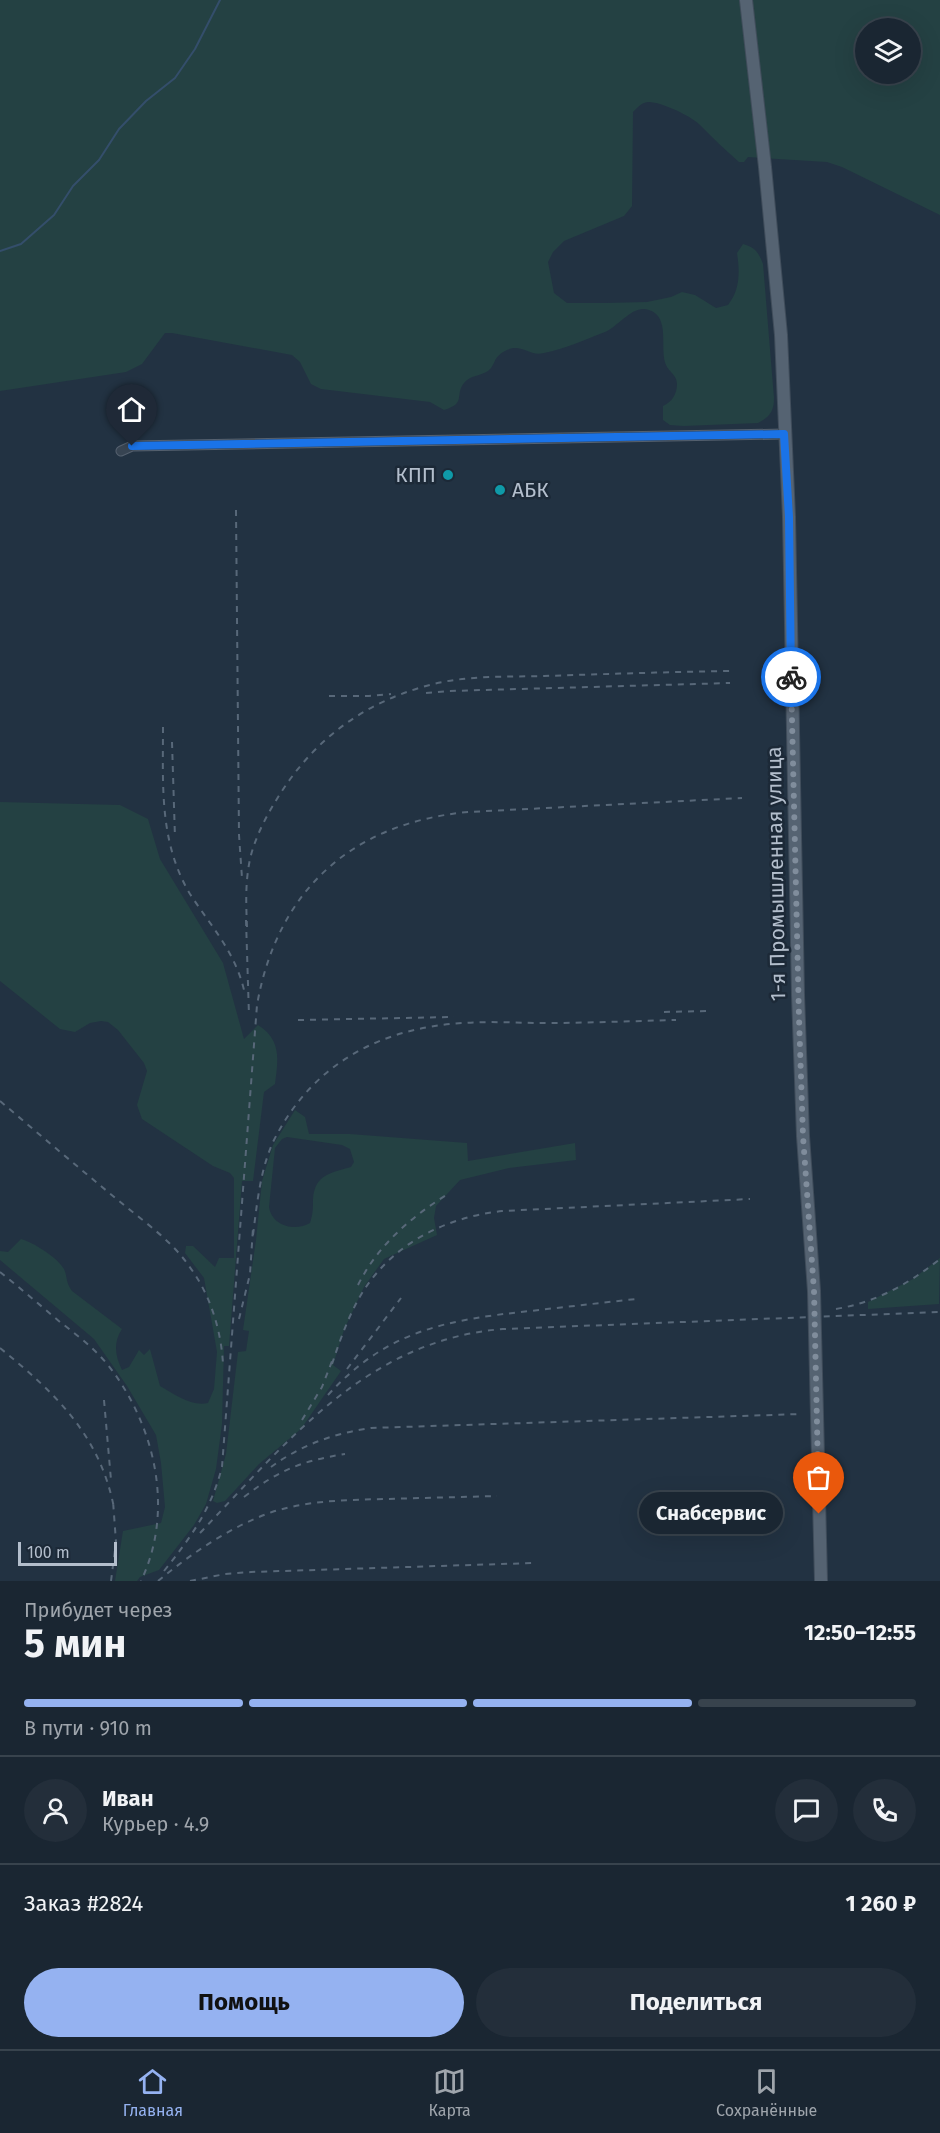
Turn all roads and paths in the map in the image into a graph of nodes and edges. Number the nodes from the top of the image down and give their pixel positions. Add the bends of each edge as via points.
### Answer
1 (746, 0) edge
2 (784, 434) junction
3 (121, 451) dead end
4 (821, 1581) edge

1 - 2 main road, 1-я Промышленная улица via 781,335
2 - 3 street via 132,446
2 - 4 main road, 1-я Промышленная улица via 798,1006 814,1291

